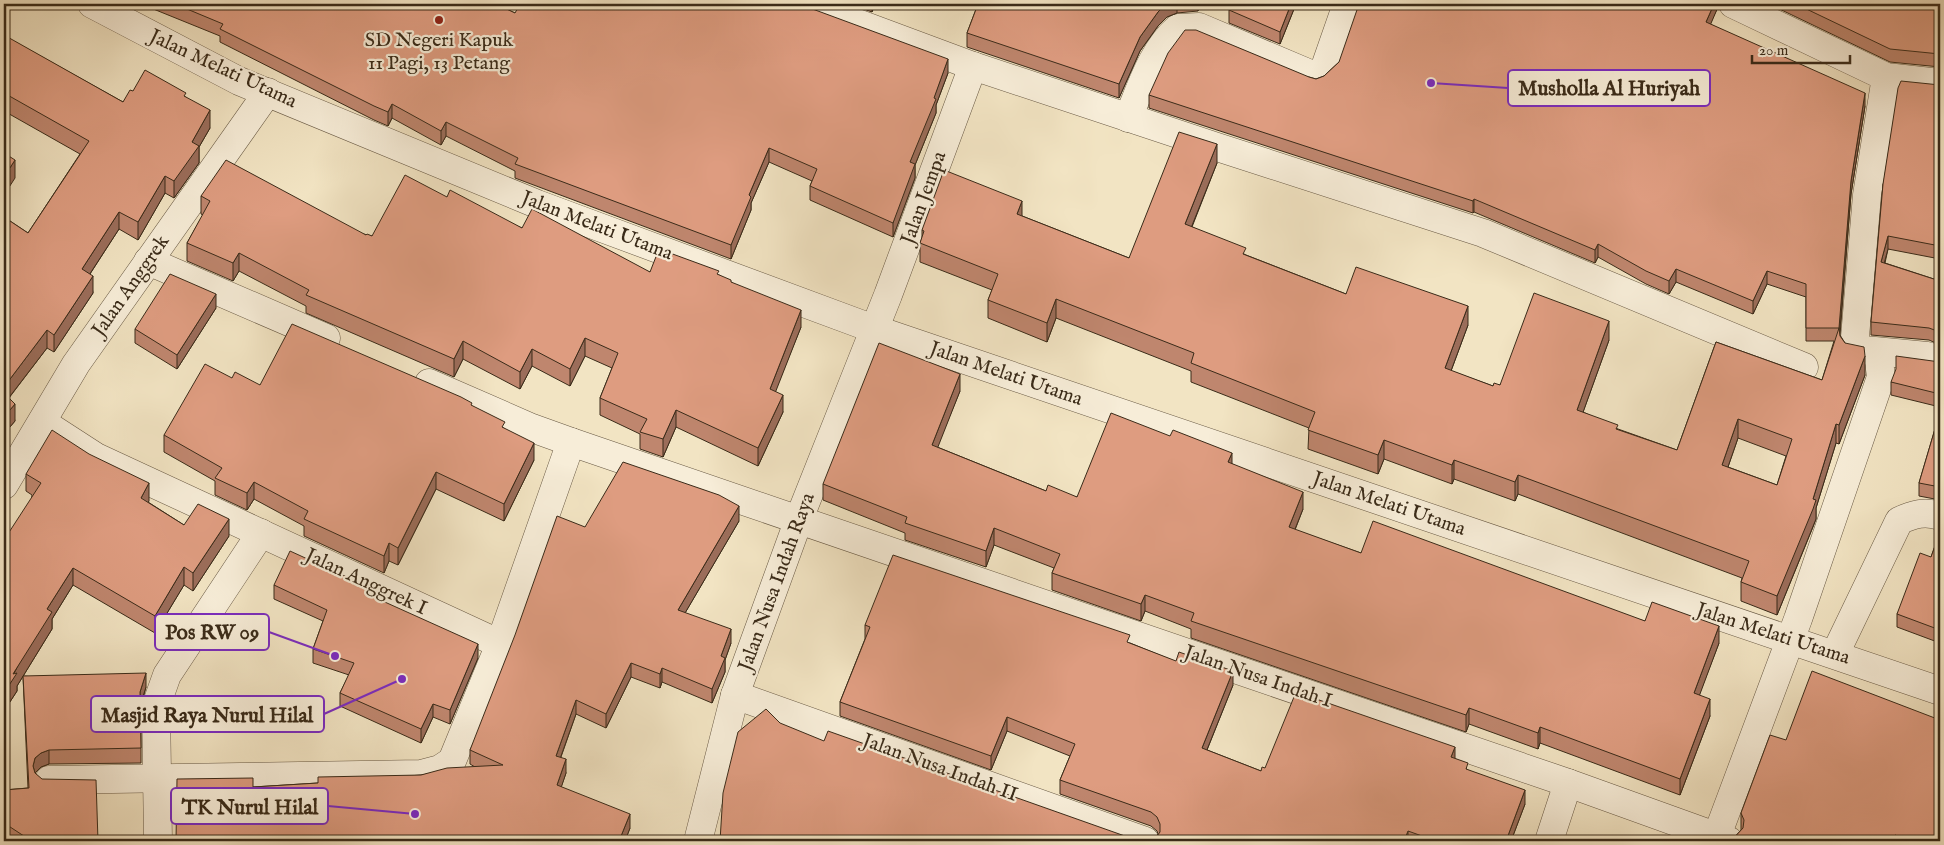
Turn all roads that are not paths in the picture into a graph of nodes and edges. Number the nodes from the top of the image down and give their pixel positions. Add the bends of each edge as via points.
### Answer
1 (92, 4) edge
2 (806, 4) edge
3 (1347, 4) edge
4 (1733, 4) edge
5 (973, 66) junction
6 (1886, 77) junction
7 (1940, 82) edge
8 (268, 92) junction
9 (1128, 118) junction
10 (148, 261) junction
11 (874, 329) junction
12 (349, 349) edge
13 (1878, 353) junction
14 (1940, 360) edge
15 (1804, 367) dead end
16 (404, 372) edge
17 (42, 422) junction
18 (571, 442) junction
19 (4, 486) edge
20 (1940, 516) edge
21 (799, 519) junction
22 (261, 533) junction
23 (1790, 640) junction
24 (500, 644) junction
25 (1835, 654) junction
26 (1940, 691) edge
27 (734, 695) junction
28 (156, 778) junction
29 (49, 780) edge
30 (1568, 783) junction
31 (1720, 840) edge
32 (158, 841) edge
33 (698, 841) edge
34 (1145, 841) edge
35 (1549, 841) edge

1 - 8 street, Jalan Melati Utama via 239,81
2 - 5 street
3 - 9 street via 1324,70 1315,76 1199,28 1178,28 1167,37
4 - 6 street
5 - 9 street
5 - 11 street, Jalan Jempa
6 - 7 street
6 - 13 street via 1867,195 1854,349
8 - 10 street, Jalan Anggrek
8 - 11 street, Jalan Melati Utama via 536,204
9 - 15 street via 1483,232
10 - 12 street
10 - 17 street, Jalan Anggrek via 76,364
11 - 21 street, Jalan Nusa Indah Raya
11 - 23 street, Jalan Melati Utama
13 - 14 street via 1927,356
13 - 23 street via 1881,377
16 - 18 street
17 - 19 street, Jalan Anggrek
17 - 22 street, Jalan Anggrek I via 96,457
18 - 21 street
18 - 24 street
20 - 25 street via 1913,514 1899,521
21 - 27 street, Jalan Nusa Indah Raya
21 - 30 street, Jalan Nusa Indah I
22 - 24 street, Jalan Anggrek I
22 - 28 street via 166,675 156,706
23 - 25 street, Jalan Melati Utama
23 - 31 street
24 - 28 street via 452,761 440,769 421,774
25 - 26 street, Jalan Melati Utama
27 - 33 street, Jalan Nusa Indah Raya
27 - 34 street, Jalan Nusa Indah II
28 - 29 street
28 - 32 street
30 - 31 street, Jalan Nusa Indah I
30 - 35 street

